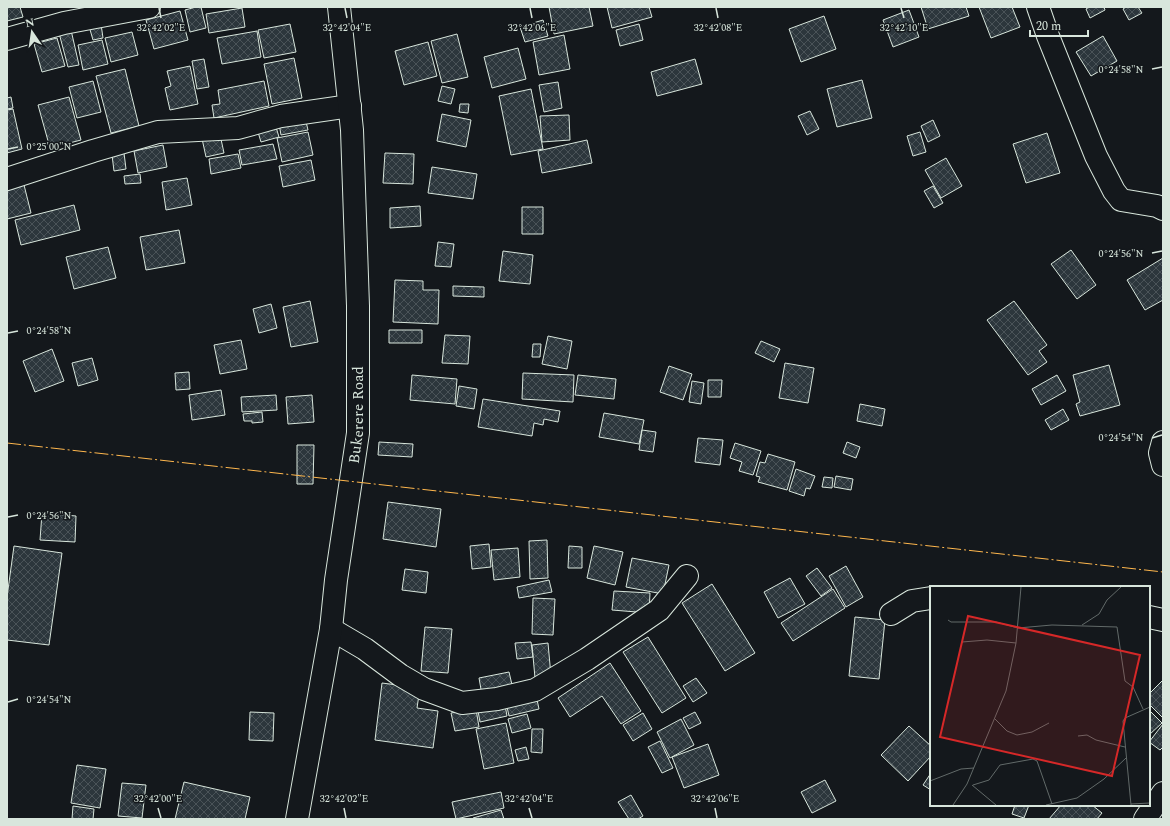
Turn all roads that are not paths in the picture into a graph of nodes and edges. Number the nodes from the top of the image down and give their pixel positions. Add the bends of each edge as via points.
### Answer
1 (149, 7) edge
2 (339, 7) edge
3 (1038, 7) edge
4 (7, 39) edge
5 (350, 106) junction
6 (7, 178) edge
7 (1163, 209) edge
8 (1163, 442) edge
9 (1163, 465) edge
10 (687, 576) dead end
11 (930, 598) edge
12 (891, 614) dead end
13 (1150, 617) edge
14 (1163, 620) edge
15 (331, 629) junction
16 (1163, 793) edge
17 (297, 819) edge
18 (1145, 819) edge

1 - 4 street via 64,23
2 - 5 street, Bukerere Road
3 - 7 street via 1096,156 1114,191 1121,200
5 - 6 street via 281,116 238,128 158,132
5 - 15 street, Bukerere Road via 358,306 358,433
8 - 9 street via 1160,453
10 - 15 street via 659,610 587,659 535,690 497,699 462,703 424,689
11 - 12 street via 912,601
13 - 14 street
15 - 17 street, Bukerere Road
16 - 18 street

